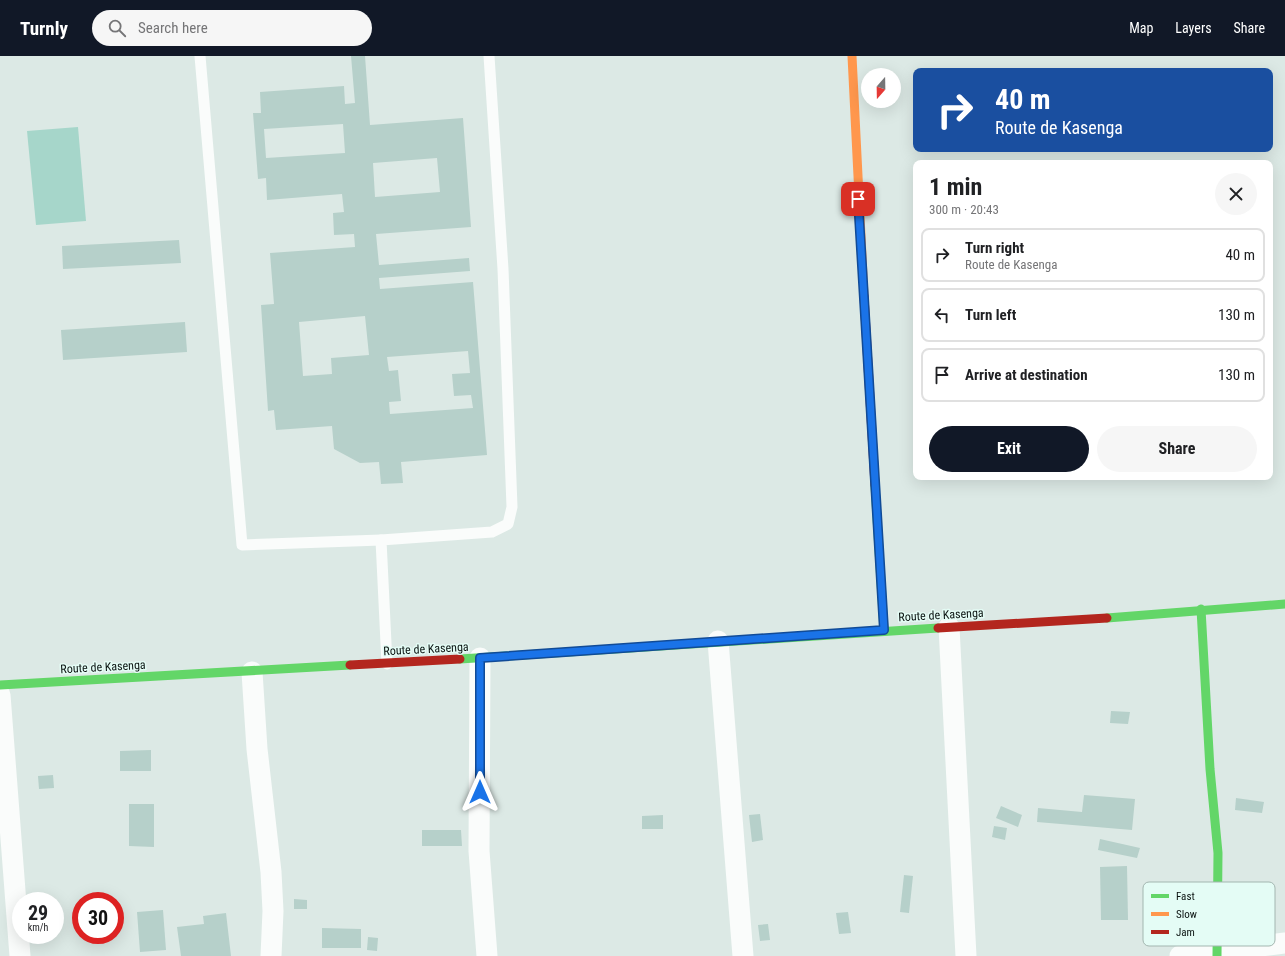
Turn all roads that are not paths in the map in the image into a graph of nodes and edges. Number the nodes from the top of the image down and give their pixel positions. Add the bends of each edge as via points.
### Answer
1 (200, 56) edge
2 (489, 56) edge
3 (852, 56) edge
4 (381, 540) junction
5 (1285, 604) edge
6 (1201, 609) junction
7 (950, 627) junction
8 (884, 630) junction
9 (718, 641) junction
10 (480, 658) junction
11 (387, 664) junction
12 (252, 672) junction
13 (0, 685) edge
14 (0, 695) edge
15 (1218, 882) edge
16 (1285, 943) edge
17 (1275, 945) edge
18 (1266, 946) edge
19 (1217, 954) edge
20 (20, 956) edge
21 (271, 956) edge
22 (487, 956) edge
23 (743, 956) edge
24 (966, 956) edge
25 (1180, 956) edge

1 - 4 lane via 242,545
2 - 4 lane via 503,269 512,507 508,524 492,532
3 - 8 main road via 859,221
4 - 11 lane
5 - 6 main road, Route de Kasenga
6 - 7 main road, Route de Kasenga
6 - 15 main road via 1210,769 1218,853
7 - 8 main road, Route de Kasenga
7 - 24 street
8 - 9 main road, Route de Kasenga
9 - 10 main road, Route de Kasenga
9 - 23 street
10 - 11 main road, Route de Kasenga
10 - 22 street via 479,851
11 - 12 main road, Route de Kasenga
12 - 13 main road, Route de Kasenga
12 - 21 street via 259,776 271,872
14 - 20 street
16 - 17 street
18 - 19 street
19 - 25 street

